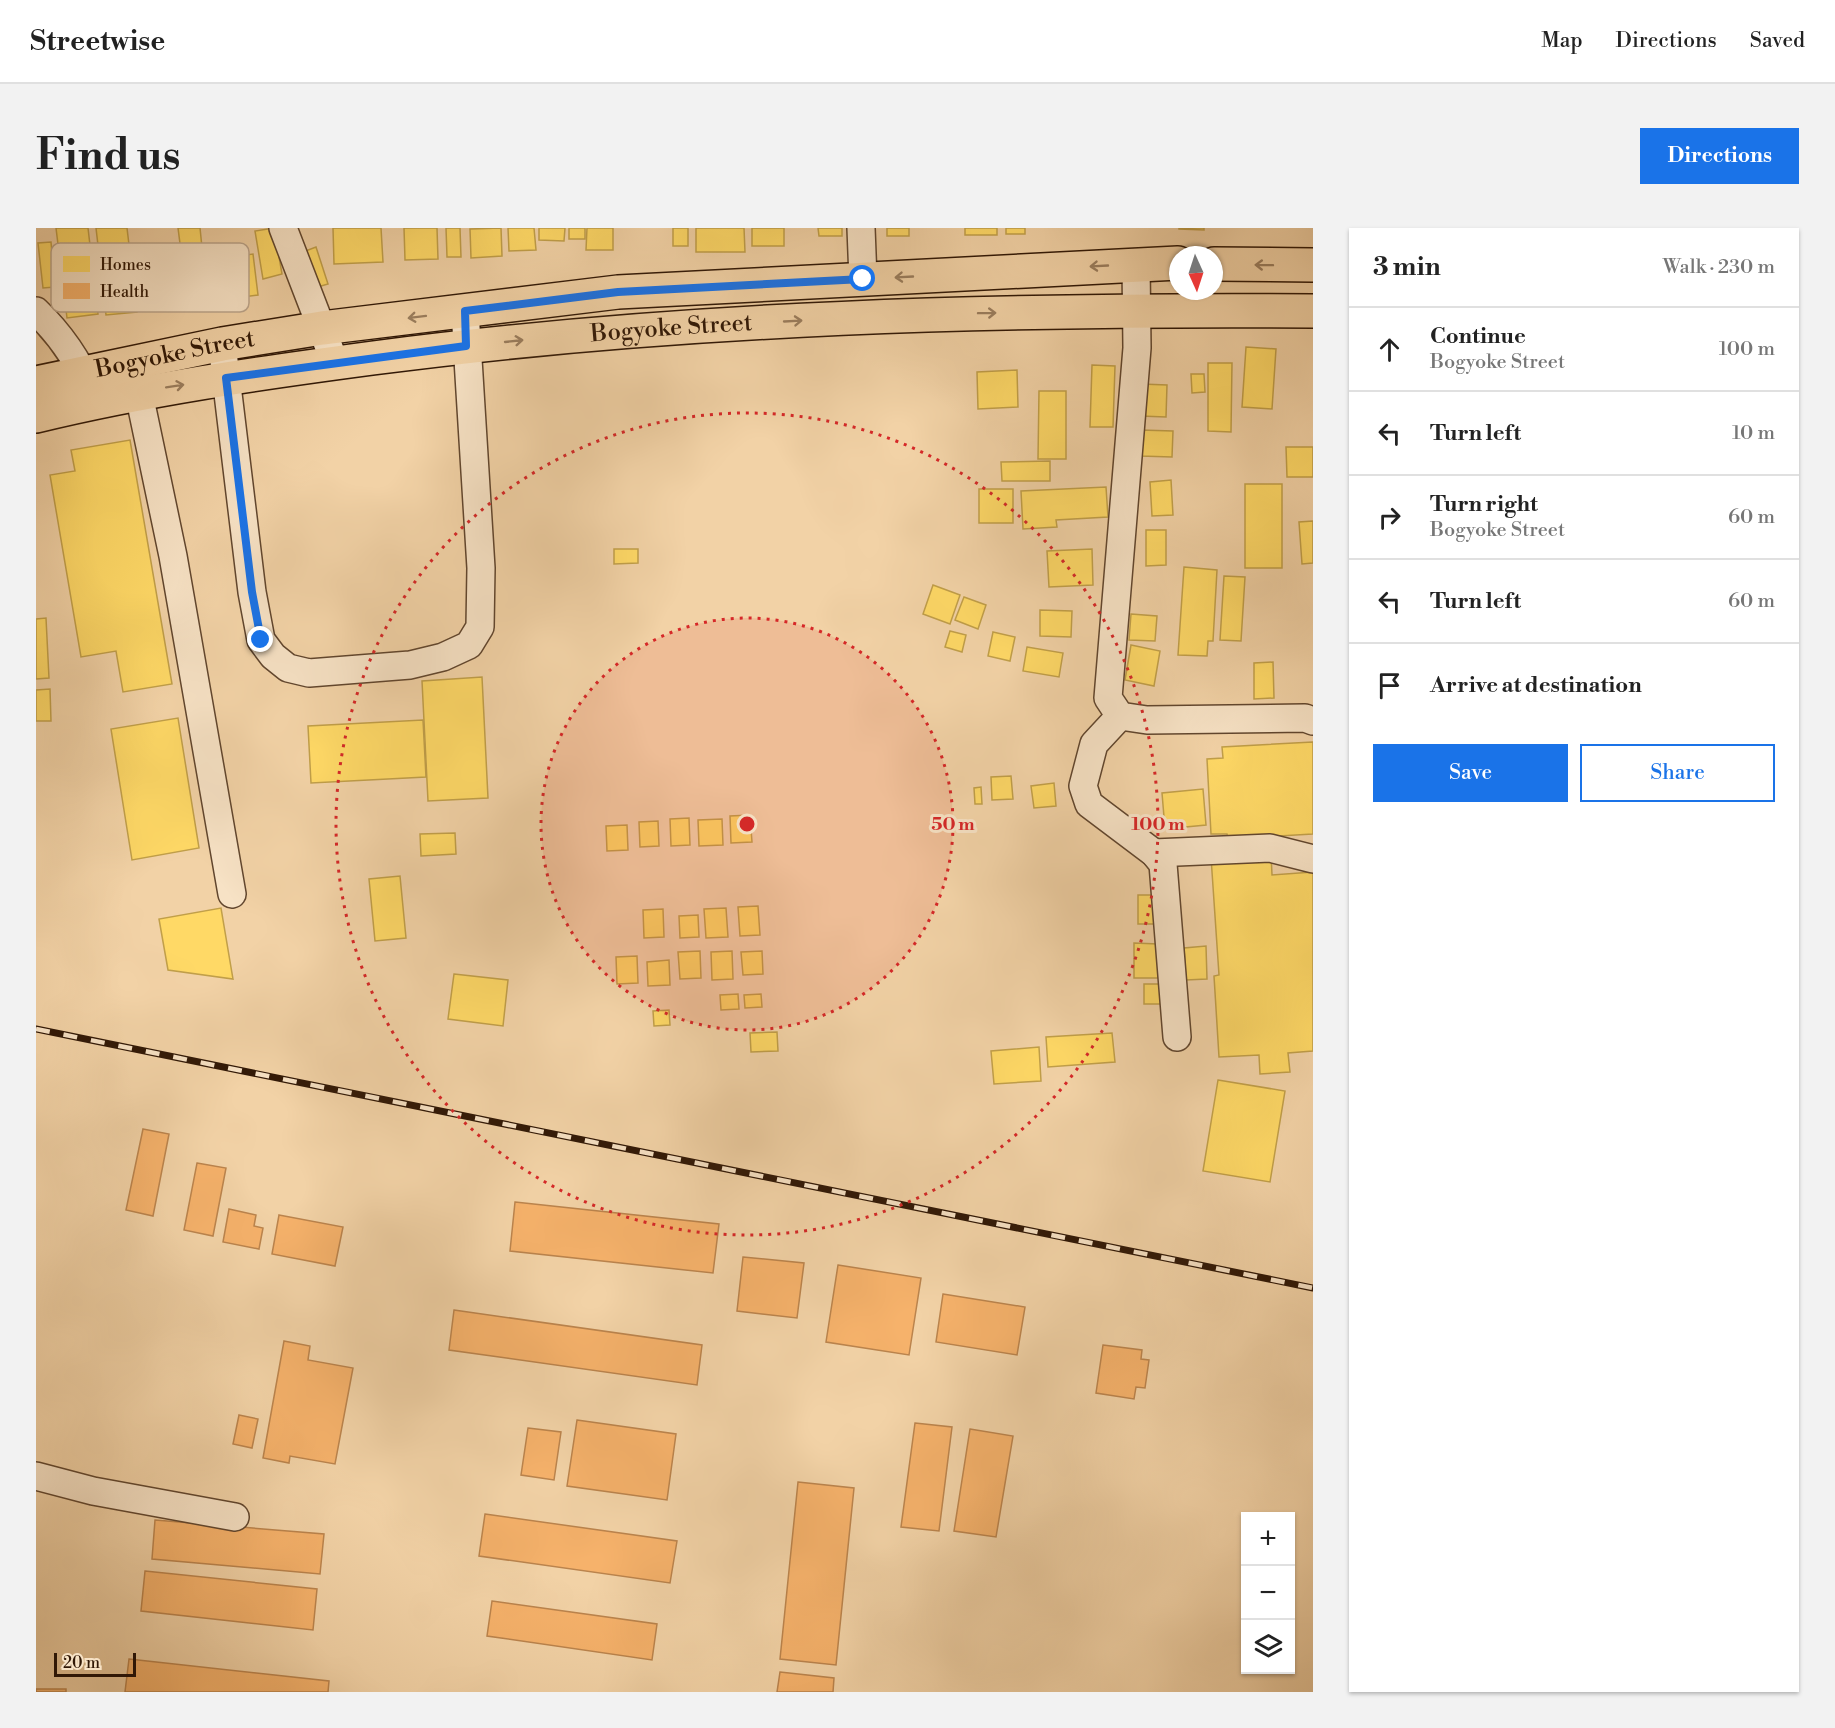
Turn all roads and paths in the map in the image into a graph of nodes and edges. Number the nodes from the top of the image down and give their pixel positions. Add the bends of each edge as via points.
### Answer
1 (283, 228) edge
2 (861, 228) edge
3 (1169, 263) edge
4 (1136, 264) junction
5 (1223, 264) edge
6 (1313, 265) edge
7 (863, 279) junction
8 (1135, 310) junction
9 (36, 311) edge
10 (465, 311) junction
11 (1313, 311) edge
12 (322, 328) junction
13 (222, 344) junction
14 (466, 346) junction
15 (335, 363) junction
16 (136, 377) junction
17 (226, 378) junction
18 (36, 383) edge
19 (89, 387) junction
20 (36, 416) edge
21 (1120, 716) junction
22 (1313, 721) edge
23 (1154, 853) junction
24 (1313, 858) edge
25 (231, 894) dead end
26 (1177, 1037) dead end
27 (36, 1476) edge
28 (235, 1517) dead end

1 - 12 street
2 - 7 street
3 - 4 main road, Bogyoke Street
4 -> 7 main road, Bogyoke Street
4 - 8 street
6 -> 5 main road
7 - 10 main road, Bogyoke Street via 618,292
8 - 11 main road, Bogyoke Street
14 -> 8 main road, Bogyoke Street via 634,329 915,315
8 - 21 street via 1137,348 1108,698
9 - 19 street via 48,322
10 -> 12 main road, Bogyoke Street
10 - 14 street
12 - 13 main road, Bogyoke Street
12 - 15 street
13 - 16 main road, Bogyoke Street
13 - 17 street
14 - 15 main road, Bogyoke Street
14 - 17 street via 481,568 480,627 469,645 443,657 410,665 309,673 288,668 261,640
15 - 17 main road, Bogyoke Street
16 -> 17 main road, Bogyoke Street
16 - 19 main road, Bogyoke Street
16 - 25 street via 172,556
18 - 19 main road, Bogyoke Street
19 - 20 main road, Bogyoke Street
21 - 22 street via 1147,720
21 - 23 street via 1094,744 1083,786 1089,804
23 - 24 street via 1270,848
23 - 26 street via 1163,864
27 - 28 street via 93,1491

